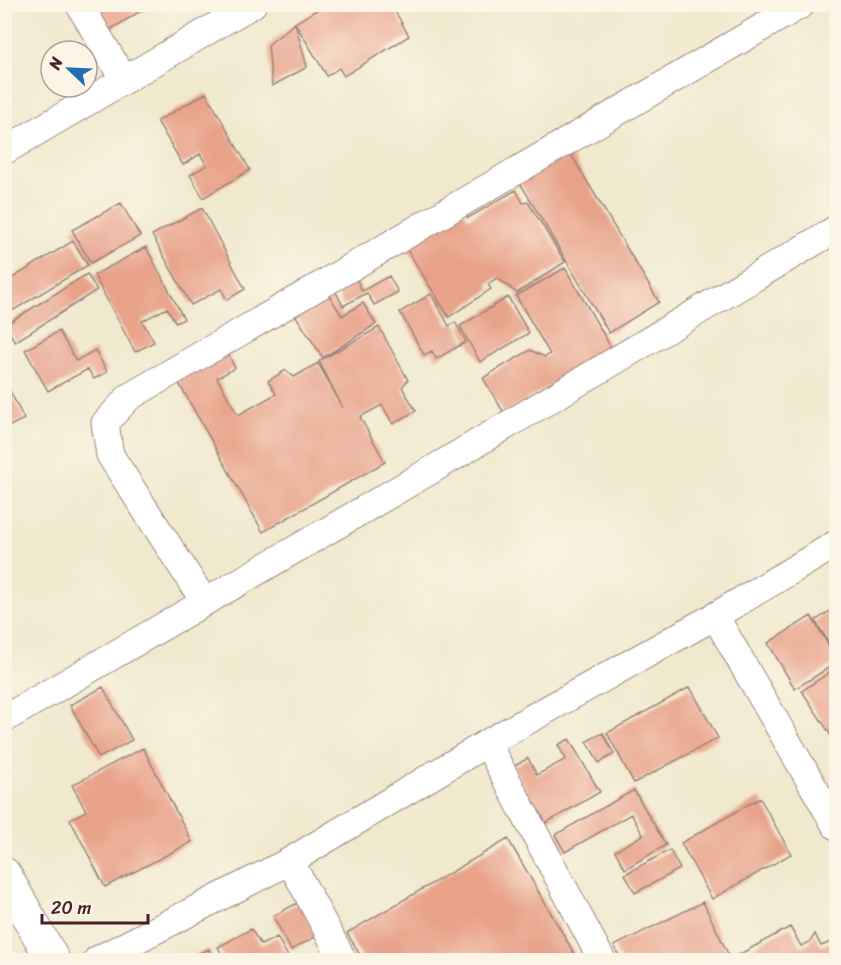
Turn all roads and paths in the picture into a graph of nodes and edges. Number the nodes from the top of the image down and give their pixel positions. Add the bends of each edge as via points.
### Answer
1 (79, 4) edge
2 (253, 4) edge
3 (802, 4) edge
4 (124, 80) junction
5 (4, 151) edge
6 (837, 229) edge
7 (837, 544) edge
8 (204, 602) junction
9 (715, 616) junction
10 (4, 719) edge
11 (487, 743) junction
12 (837, 826) edge
13 (290, 861) junction
14 (4, 874) edge
15 (53, 960) edge
16 (97, 960) edge
17 (343, 960) edge
18 (602, 960) edge

1 - 4 street
2 - 4 street
3 - 8 street via 129,397 105,423 110,455
4 - 5 street
6 - 8 street
7 - 9 street
8 - 10 street
9 - 11 street
9 - 12 street
11 - 13 street
11 - 18 street
13 - 16 street
13 - 17 street
14 - 15 street

